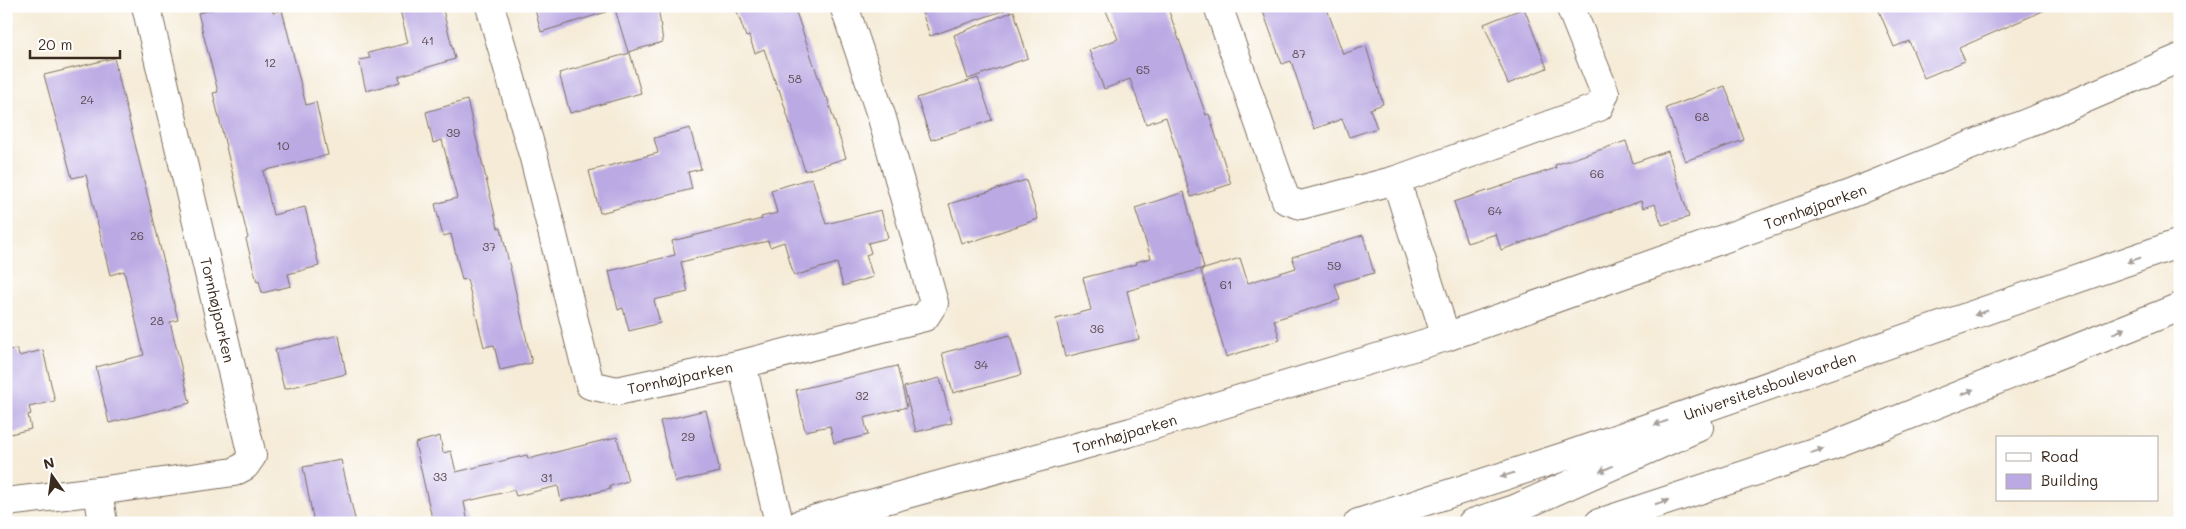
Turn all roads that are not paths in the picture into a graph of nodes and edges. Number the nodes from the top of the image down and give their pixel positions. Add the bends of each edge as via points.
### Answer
1 (146, 6) edge
2 (490, 6) edge
3 (844, 6) edge
4 (1218, 6) edge
5 (1570, 6) edge
6 (2180, 58) edge
7 (1396, 180) junction
8 (2180, 243) edge
9 (2180, 307) edge
10 (1446, 337) junction
11 (742, 364) junction
12 (1758, 390) junction
13 (98, 491) junction
14 (6, 502) edge
15 (103, 523) edge
16 (779, 523) edge
17 (802, 523) edge
18 (1358, 523) edge
19 (1472, 523) edge
20 (1599, 523) edge

1 - 13 street, Tornhøjparken via 252,456 245,466 234,472
2 - 11 street, Tornhøjparken via 534,158 590,385 617,391
3 - 11 street, Tornhøjparken via 882,118 934,303 925,317
4 - 7 street via 1286,200 1301,205
5 - 7 street via 1605,92 1600,107
6 - 10 street, Tornhøjparken via 1850,194
7 - 10 street
8 -> 12 street, Universitetsboulevarden
20 -> 9 street via 1832,446
10 - 17 street, Tornhøjparken via 1131,432
11 - 16 street, Tornhøjparken
12 -> 18 street, Universitetsboulevarden
12 -> 19 street via 1706,424 1515,509
13 - 14 street, Tornhøjparken
13 - 15 street

